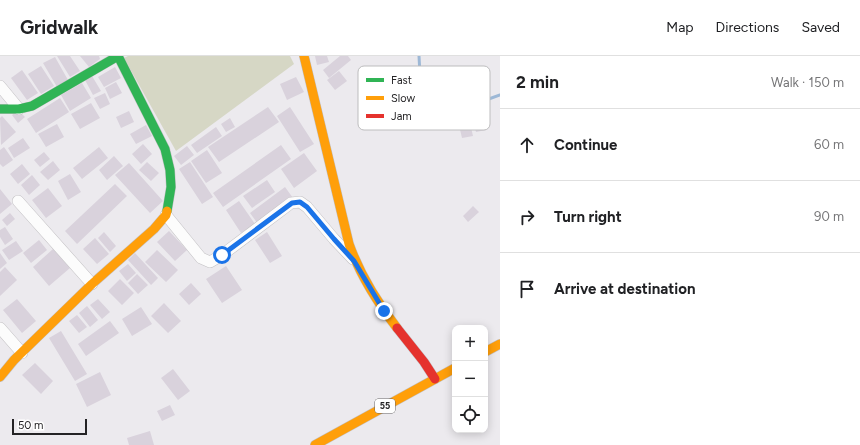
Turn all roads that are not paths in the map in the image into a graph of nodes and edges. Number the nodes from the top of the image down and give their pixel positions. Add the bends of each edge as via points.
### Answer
1 (304, 56) edge
2 (0, 86) edge
3 (0, 110) edge
4 (19, 110) junction
5 (18, 201) dead end
6 (166, 215) junction
7 (354, 261) junction
8 (92, 284) junction
9 (0, 328) edge
10 (500, 344) edge
11 (488, 350) edge
12 (22, 353) junction
13 (452, 370) edge
14 (0, 377) edge
15 (435, 379) junction
16 (315, 445) edge

1 - 7 main road
2 - 4 street
3 - 4 main road
4 - 6 main road via 41,102 118,56 165,149 171,187
5 - 8 street
6 - 7 street via 201,258 210,262 292,203 300,202
6 - 8 main road via 154,229
7 - 15 main road via 384,311
8 - 12 main road
9 - 12 street
10 - 11 main road
12 - 14 main road
13 - 15 main road, 55
15 - 16 main road, 55

